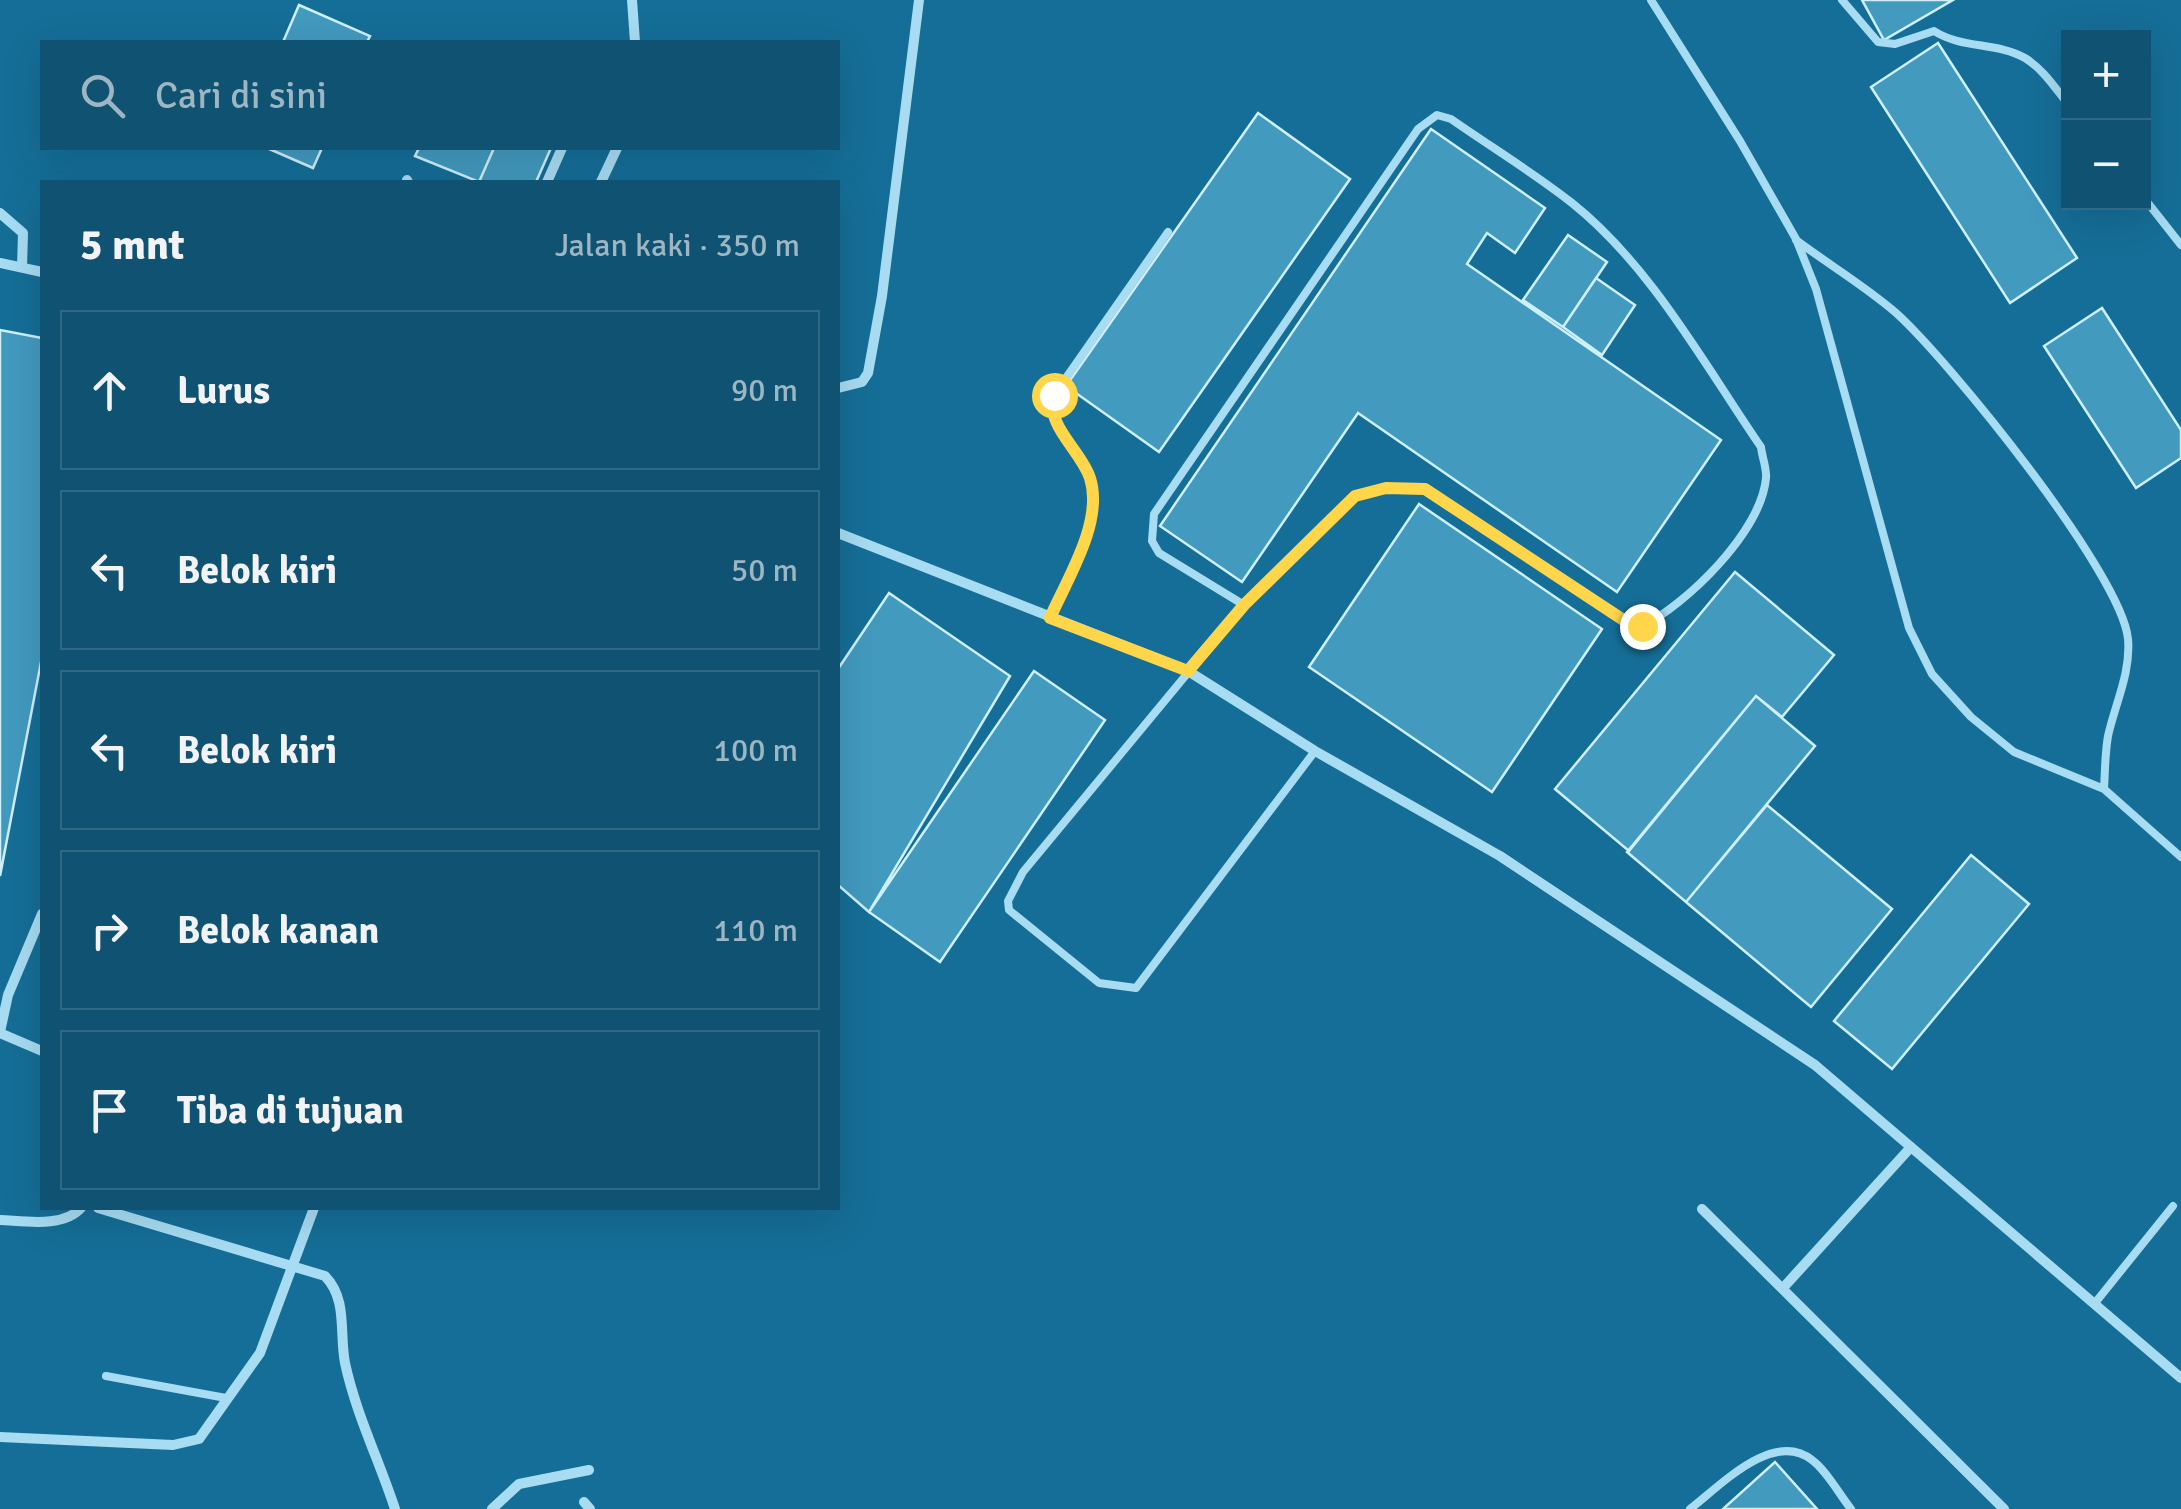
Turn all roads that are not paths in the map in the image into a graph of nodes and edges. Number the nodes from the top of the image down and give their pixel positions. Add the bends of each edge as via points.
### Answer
1 (632, 0) edge
2 (919, 0) edge
3 (1652, 0) edge
4 (1842, 0) edge
5 (635, 40) edge
6 (2061, 95) edge
7 (561, 150) edge
8 (616, 150) edge
9 (548, 180) edge
10 (602, 180) edge
11 (2151, 207) edge
12 (0, 214) edge
13 (1168, 232) dead end
14 (1796, 239) junction
15 (2181, 246) edge
16 (0, 263) edge
17 (22, 267) junction
18 (40, 272) edge
19 (840, 388) edge
20 (840, 534) edge
21 (1244, 605) junction
22 (1050, 618) junction
23 (1188, 671) junction
24 (1315, 750) junction
25 (2104, 789) junction
26 (2181, 857) edge
27 (40, 918) edge
28 (4, 994) edge
29 (0, 1032) edge
30 (40, 1050) edge
31 (1911, 1148) junction
32 (2173, 1206) dead end
33 (1702, 1209) dead end
34 (78, 1210) edge
35 (105, 1210) edge
36 (313, 1210) edge
37 (0, 1220) edge
38 (294, 1264) junction
39 (1783, 1288) junction
40 (2096, 1303) junction
41 (106, 1376) dead end
42 (2181, 1378) edge
43 (226, 1398) junction
44 (0, 1437) edge
45 (589, 1470) dead end
46 (396, 1509) edge
47 (492, 1509) edge
48 (1690, 1509) edge
49 (1851, 1509) edge
50 (2004, 1509) edge

1 - 5 street
2 - 19 street via 868,372 862,382
3 - 14 lane
4 - 6 lane via 1878,42 1895,44 1934,31 1953,43 2022,56
7 - 9 street
8 - 10 street
11 - 15 lane
12 - 17 street via 23,234
13 - 22 lane via 1054,395 1052,412 1092,481 1084,542
14 - 25 lane via 1830,330 1909,628 1932,674 2014,752
14 - 25 lane via 1893,310 1938,356 2118,599 2127,667 2108,737
16 - 17 street
17 - 18 street
20 - 22 street
21 - 21 lane via 1159,552 1152,541 1154,514 1418,129 1438,115 1574,204 1613,244 1650,286 1760,447 1766,477 1740,538 1704,579 1642,626 1425,489 1355,496
21 - 23 lane
22 - 23 street
23 - 24 street
23 - 24 lane via 1023,872 1008,901 1009,910 1099,983 1125,990 1148,976
24 - 31 street via 1500,856 1815,1066
25 - 26 lane
27 - 28 street
28 - 29 street
29 - 30 street
31 - 39 street
31 - 40 street
32 - 40 lane
33 - 39 street
34 - 37 street via 50,1221
35 - 38 street
36 - 38 street
38 - 43 street via 260,1353
38 - 46 street via 338,1289 345,1361
39 - 50 street
40 - 42 street
41 - 43 lane
43 - 44 street via 198,1439 173,1445
45 - 47 street via 519,1484
48 - 49 lane via 1748,1464 1776,1452 1812,1459

